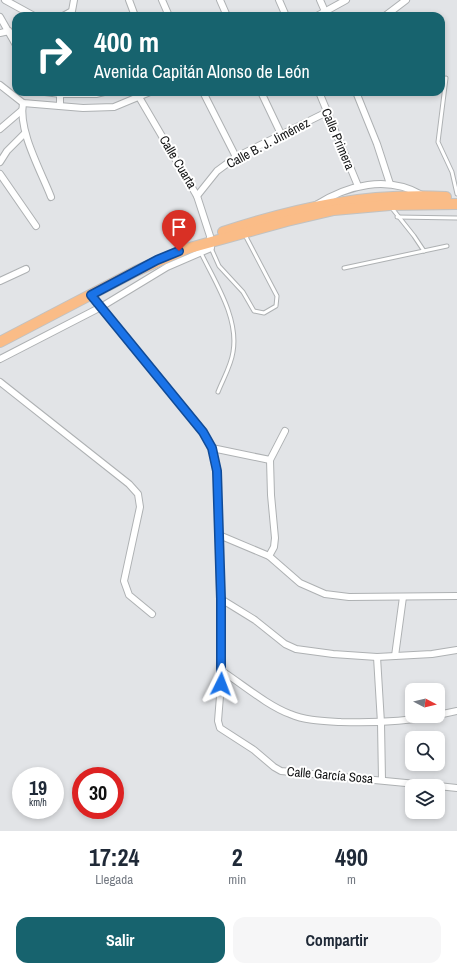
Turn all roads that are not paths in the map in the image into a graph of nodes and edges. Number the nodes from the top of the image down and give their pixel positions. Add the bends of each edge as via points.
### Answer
1 (5, 0) edge
2 (74, 0) edge
3 (129, 0) edge
4 (162, 0) edge
5 (220, 0) edge
6 (279, 0) edge
7 (320, 0) edge
8 (346, 0) edge
9 (406, 0) edge
10 (27, 12) edge
11 (70, 12) edge
12 (134, 12) edge
13 (167, 12) edge
14 (225, 12) edge
15 (284, 12) edge
16 (325, 12) edge
17 (329, 12) edge
18 (390, 12) edge
19 (0, 17) edge
20 (9, 31) junction
21 (0, 33) edge
22 (12, 37) edge
23 (446, 78) dead end
24 (0, 85) edge
25 (445, 86) edge
26 (12, 94) edge
27 (14, 96) edge
28 (60, 96) edge
29 (135, 96) edge
30 (140, 96) edge
31 (205, 96) edge
32 (264, 96) edge
33 (320, 96) edge
34 (358, 96) edge
35 (444, 96) edge
36 (23, 103) junction
37 (60, 106) junction
38 (21, 111) junction
39 (327, 112) junction
40 (0, 129) edge
41 (25, 133) junction
42 (281, 134) junction
43 (236, 157) junction
44 (0, 162) edge
45 (0, 174) edge
46 (390, 184) junction
47 (358, 186) junction
48 (457, 194) edge
49 (198, 196) junction
50 (423, 196) junction
51 (52, 197) dead end
52 (457, 198) edge
53 (389, 200) junction
54 (457, 204) edge
55 (312, 207) junction
56 (397, 217) junction
57 (457, 218) edge
58 (36, 226) dead end
59 (243, 229) junction
60 (211, 242) junction
61 (447, 246) dead end
62 (199, 247) junction
63 (424, 251) junction
64 (344, 268) dead end
65 (26, 269) dead end
66 (0, 280) edge
67 (91, 295) junction
68 (101, 307) junction
69 (0, 342) edge
70 (0, 359) edge
71 (0, 382) edge
72 (218, 392) dead end
73 (285, 431) dead end
74 (212, 448) junction
75 (270, 460) junction
76 (219, 535) junction
77 (268, 556) junction
78 (457, 596) edge
79 (403, 597) junction
80 (221, 599) junction
81 (152, 614) dead end
82 (457, 650) edge
83 (377, 656) junction
84 (395, 656) junction
85 (222, 671) junction
86 (457, 711) edge
87 (445, 714) edge
88 (405, 721) edge
89 (382, 723) junction
90 (382, 780) junction
91 (405, 783) edge
92 (445, 787) edge
93 (457, 788) edge

1 - 10 street
2 - 11 street
3 - 12 street
4 - 13 street
5 - 14 street
6 - 15 street
7 - 16 street
8 - 17 street
9 - 18 street
19 - 20 street
20 - 21 street
20 - 22 street
23 - 25 lane
24 - 26 street
27 - 36 street
28 - 37 street
29 - 37 street via 114,107
30 - 49 street, Calle Cuarta
31 - 43 street
32 - 42 street
33 - 39 street, Calle Primera
34 - 46 street
35 - 48 lane via 438,142 452,172
36 - 37 street
36 - 38 street
38 - 40 street
38 - 41 street
39 - 42 street, Calle B. J. Jiménez
39 - 47 street, Calle Primera
41 - 44 street
41 - 51 street
42 - 43 street, Calle B. J. Jiménez
43 - 49 street, Calle B. J. Jiménez via 217,172
45 - 58 street
46 - 47 street
46 - 50 street via 410,189
47 - 55 street via 337,192
49 - 60 street, Calle Cuarta
50 - 52 main road
50 - 53 main road
53 - 54 main road
53 - 55 main road
53 - 56 lane
53 - 59 main road
55 - 59 main road via 284,213
56 - 57 lane
56 - 63 lane
59 - 60 main road
59 - 60 lane via 277,296 277,304 273,309 260,314 254,311 243,292 219,266
60 - 62 main road
61 - 63 lane
62 - 67 main road via 186,248 157,260
62 - 68 street
62 - 72 lane via 226,308 234,337 230,364
63 - 64 lane
65 - 66 street
67 - 68 street
67 - 69 main road
68 - 70 street
68 - 74 street via 203,432
71 - 81 street via 129,484 138,494 140,507 124,581 129,595
73 - 75 street
74 - 75 street
74 - 76 street via 217,471
75 - 77 street via 275,538 274,547
76 - 77 street
76 - 80 street
77 - 79 street via 295,580 325,594 349,597
78 - 79 street
79 - 84 street
80 - 83 street via 291,647 333,654
80 - 85 street
82 - 84 street
83 - 84 street
83 - 89 street
85 - 89 street via 299,718
85 - 90 street, Calle García Sosa via 218,721 222,730 254,750 274,767 281,771
86 - 87 street
88 - 89 street
89 - 90 street
90 - 91 street, Calle García Sosa
92 - 93 street, Calle García Sosa

